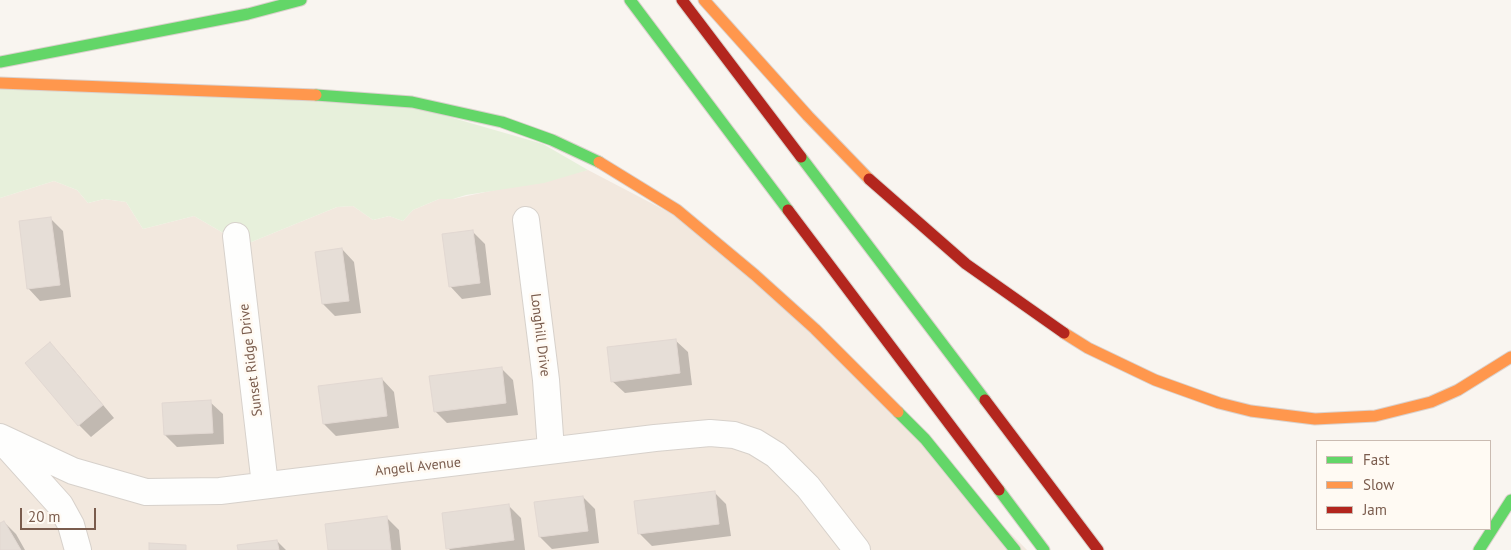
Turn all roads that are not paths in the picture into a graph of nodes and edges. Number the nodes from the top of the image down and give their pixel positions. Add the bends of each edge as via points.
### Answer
1 (301, 0) edge
2 (630, 0) edge
3 (682, 0) edge
4 (704, 0) edge
5 (0, 62) edge
6 (0, 82) edge
7 (526, 220) dead end
8 (236, 236) dead end
9 (1511, 357) edge
10 (0, 437) edge
11 (551, 450) junction
12 (265, 484) junction
13 (1511, 500) edge
14 (78, 550) edge
15 (857, 550) edge
16 (1016, 550) edge
17 (1044, 550) edge
18 (1098, 550) edge
19 (1479, 550) edge

1 - 5 highway via 248,14
2 - 17 highway
3 - 18 highway
4 - 9 highway via 862,172 966,264 1088,348 1155,380 1251,411 1315,419 1346,419 1384,414 1431,402 1458,390
6 - 16 highway via 412,102 502,122 598,161 662,200 712,237 815,328 918,432
7 - 11 street, Longhill Drive via 546,380
8 - 12 street, Sunset Ridge Drive
10 - 12 street, Angell Avenue via 73,471 146,492 220,491
10 - 14 street via 60,505 71,524
11 - 12 street, Angell Avenue
11 - 15 street, Angell Avenue via 710,433 734,434 776,455 820,502
13 - 19 highway

